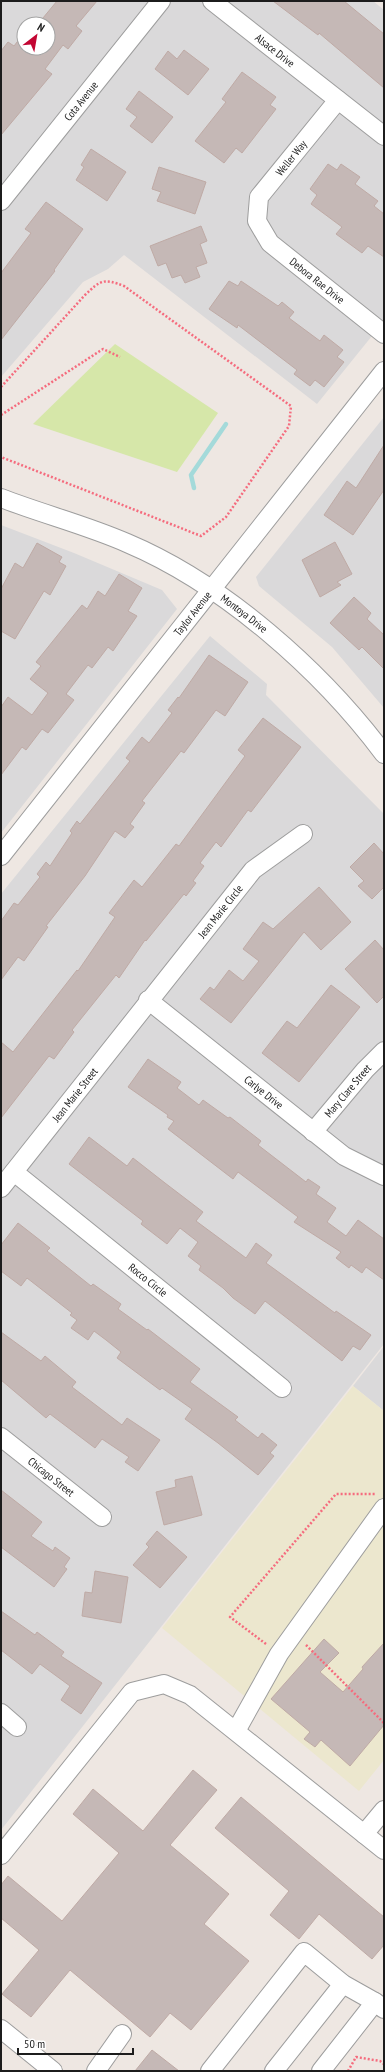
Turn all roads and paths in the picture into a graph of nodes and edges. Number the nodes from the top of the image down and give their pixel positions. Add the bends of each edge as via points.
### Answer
1 (161, 1) edge
2 (212, 1) edge
3 (338, 100) junction
4 (384, 136) edge
5 (4, 191) edge
6 (257, 221) joint
7 (384, 334) edge
8 (120, 357) dead end
9 (384, 371) edge
10 (1, 387) edge
11 (1, 415) edge
12 (1, 457) edge
13 (3, 503) edge
14 (212, 588) junction
15 (384, 754) edge
16 (303, 834) dead end
17 (1, 856) edge
18 (148, 1000) junction
19 (384, 1051) edge
20 (313, 1132) junction
21 (14, 1172) junction
22 (384, 1176) edge
23 (1, 1188) edge
24 (282, 1388) dead end
25 (1, 1437) edge
26 (384, 1494) edge
27 (384, 1508) edge
28 (102, 1517) dead end
29 (294, 1633) junction
30 (279, 1654) junction
31 (1, 1713) edge
32 (384, 1723) edge
33 (17, 1727) dead end
34 (236, 1731) junction
35 (384, 1810) edge
36 (364, 1834) junction
37 (384, 1850) edge
38 (1, 1855) edge
39 (342, 1984) junction
40 (382, 2007) edge
41 (1, 2029) edge
42 (122, 2034) dead end
43 (384, 2064) edge
44 (53, 2071) edge
45 (96, 2071) edge
46 (210, 2071) edge
47 (274, 2071) edge
48 (321, 2071) edge
49 (348, 2071) edge

1 - 5 street, Cota Avenue
2 - 3 street, Alsace Drive
3 - 4 street, Alsace Drive
3 - 6 street, Weller Way via 260,197
6 - 7 street, Debora Rae Drive via 270,243
8 - 11 path via 103,349
9 - 14 street, Taylor Avenue
10 - 12 path via 85,295 99,282 109,280 124,286 292,406 289,426 240,497 226,516 201,536
13 - 14 street, Montoya Drive via 127,543
14 - 15 street, Montoya Drive via 302,662 361,723
14 - 17 street, Taylor Avenue
16 - 18 street, Jean Marie Circle via 253,870
18 - 20 street, Carlye Drive
18 - 21 street, Jean Marie Street
19 - 20 street, Mary Clare Street
20 - 22 street, Carlye Drive via 344,1156
21 - 23 street, Jean Marie Street
21 - 24 street, Rocco Circle
25 - 28 street, Chicago Street
26 - 30 path via 336,1494 230,1618
27 - 29 street
29 - 30 street
29 - 32 path
30 - 34 street
31 - 33 street
34 - 36 street
34 - 38 street via 190,1695 164,1684 132,1692
35 - 36 street
36 - 37 street
39 - 40 street
39 - 46 street via 304,1952
39 - 47 street
40 - 48 street
41 - 44 street
42 - 45 street
43 - 49 path via 356,2057

